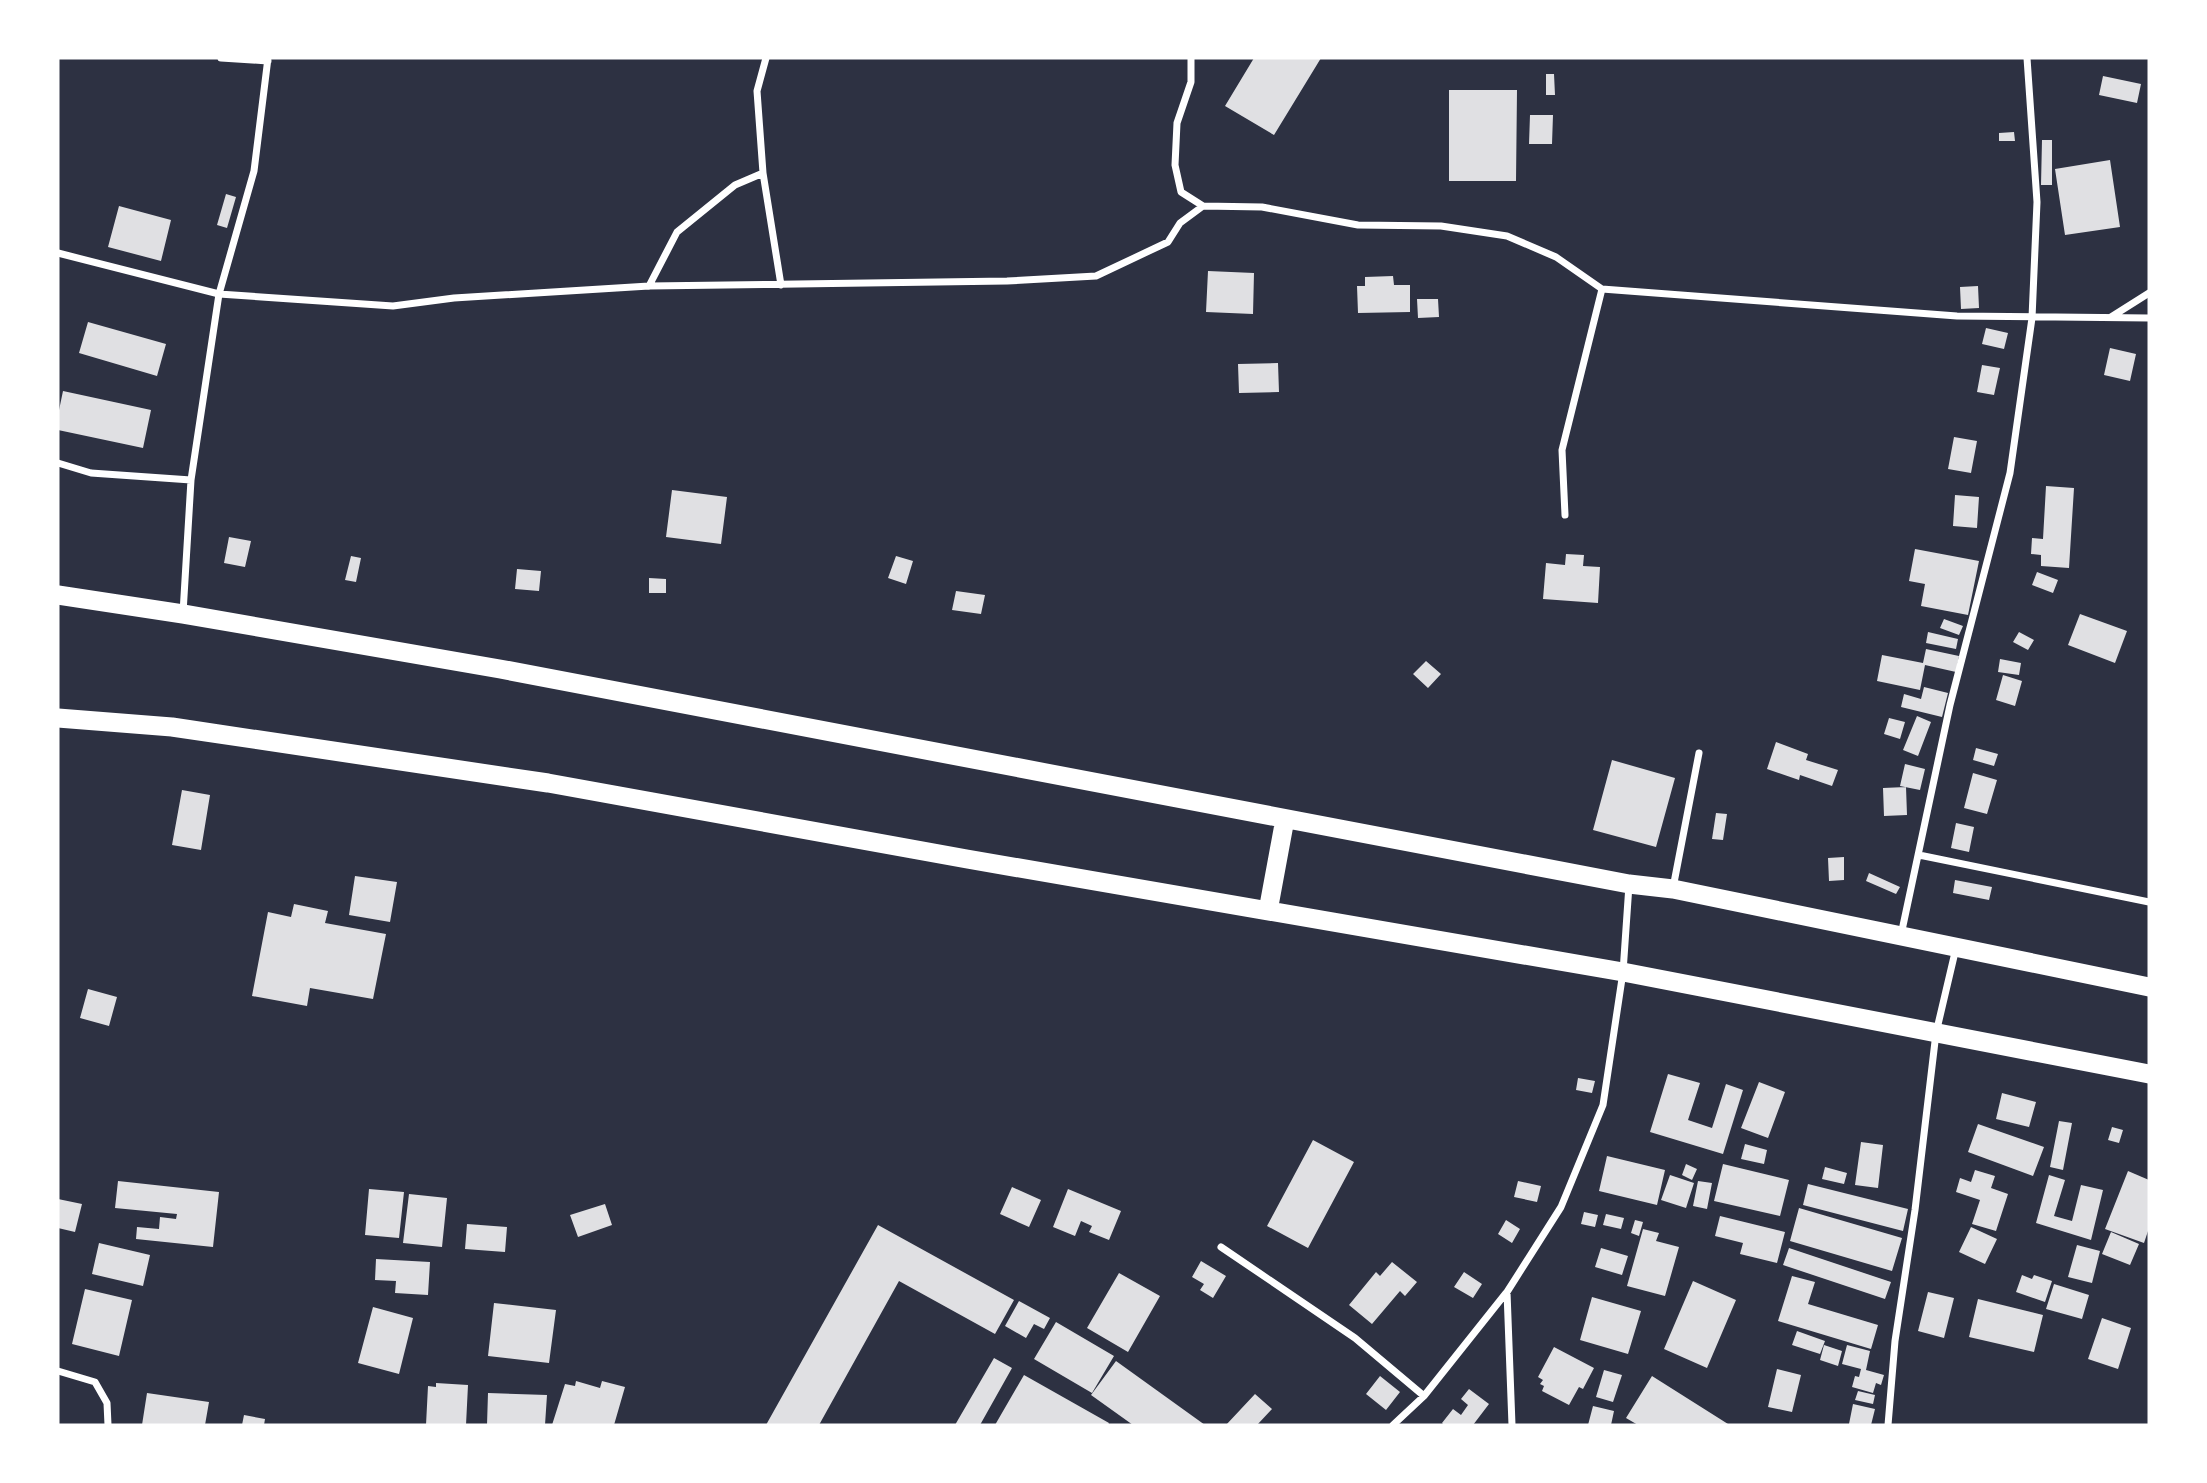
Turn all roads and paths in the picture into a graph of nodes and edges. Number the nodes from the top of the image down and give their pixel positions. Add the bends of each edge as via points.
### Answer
1 (221, 58) edge
2 (766, 58) edge
3 (1191, 58) edge
4 (2027, 58) edge
5 (268, 60) edge
6 (763, 173) junction
7 (1203, 206) junction
8 (58, 253) edge
9 (781, 285) junction
10 (649, 286) junction
11 (1602, 289) junction
12 (2149, 293) edge
13 (219, 294) junction
14 (2111, 317) junction
15 (2032, 318) junction
16 (2149, 318) edge
17 (58, 463) edge
18 (191, 481) junction
19 (1565, 515) dead end
20 (58, 595) edge
21 (183, 614) junction
22 (58, 718) edge
23 (1699, 753) dead end
24 (1285, 819) junction
25 (1919, 856) junction
26 (1629, 884) junction
27 (1673, 888) junction
28 (2149, 902) edge
29 (1268, 911) junction
30 (1901, 936) junction
31 (1957, 947) junction
32 (1623, 972) junction
33 (2149, 987) edge
34 (1936, 1033) junction
35 (2149, 1074) edge
36 (1221, 1247) dead end
37 (1507, 1292) junction
38 (58, 1371) edge
39 (1424, 1396) junction
40 (108, 1425) edge
41 (1393, 1425) edge
42 (1512, 1425) edge
43 (1888, 1425) edge

1 - 5 street
2 - 6 street via 757,91
3 - 7 street via 1191,82 1177,123 1175,164 1181,192
4 - 15 street via 2037,202
5 - 13 street via 254,171
6 - 9 street
6 - 10 street via 735,185 677,232
7 - 9 street via 1180,223 1168,242 1096,276
7 - 11 street via 1262,207 1358,225 1441,226 1507,236 1556,257
8 - 13 street
9 - 10 street
10 - 13 street via 393,306
11 - 15 street
11 - 19 street via 1562,450
12 - 14 street
13 - 18 street
14 - 15 street
14 - 16 street
15 - 25 street via 2010,473 1950,705
17 - 18 street via 91,473
18 - 21 street
20 - 21 highway
21 - 24 highway via 499,669
22 - 29 highway via 172,727 548,783
23 - 27 street
24 - 26 highway
24 - 29 highway
25 - 28 street
25 - 30 street
26 - 27 highway
26 - 32 street
27 - 30 highway
29 - 32 highway
30 - 31 highway
31 - 33 highway
31 - 34 street
32 - 34 highway
32 - 37 street via 1603,1105 1561,1207
34 - 35 highway
34 - 43 street
36 - 39 street via 1355,1338
37 - 39 street
37 - 42 street
38 - 40 street via 94,1382 107,1403
39 - 41 street

